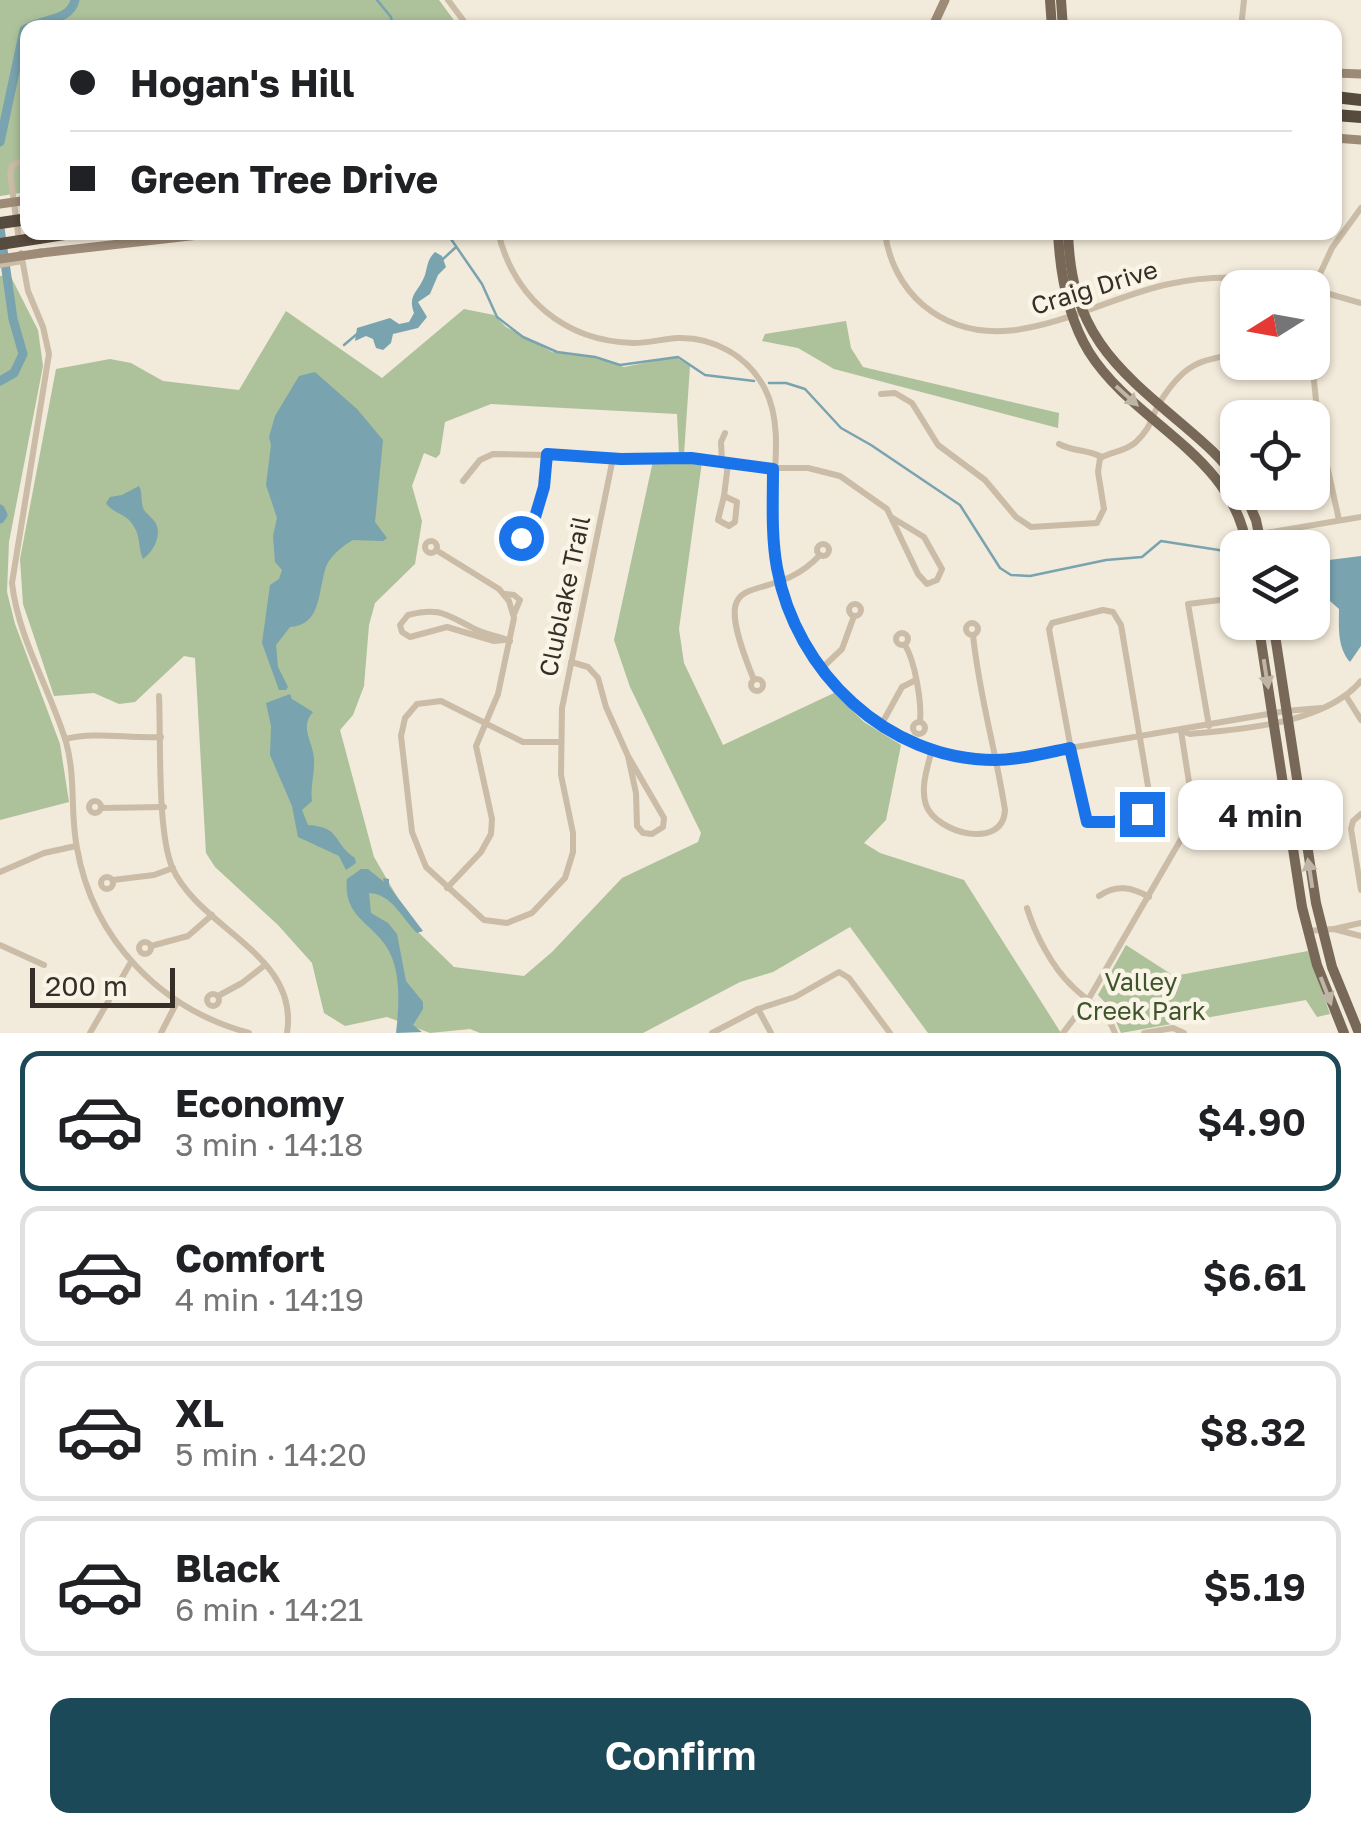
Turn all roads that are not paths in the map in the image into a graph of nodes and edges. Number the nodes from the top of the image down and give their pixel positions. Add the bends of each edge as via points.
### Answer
1 (20, 162) edge
2 (1361, 208) edge
3 (1342, 234) edge
4 (54, 240) edge
5 (111, 240) edge
6 (501, 240) edge
7 (886, 240) edge
8 (1059, 240) edge
9 (1069, 240) edge
10 (1338, 240) edge
11 (0, 244) edge
12 (40, 245) junction
13 (0, 262) edge
14 (18, 262) junction
15 (1322, 270) edge
16 (1220, 279) edge
17 (1330, 295) edge
18 (1361, 304) edge
19 (1078, 314) junction
20 (1220, 357) edge
21 (1314, 380) edge
22 (882, 394) dead end
23 (1158, 404) junction
24 (1155, 420) junction
25 (726, 433) dead end
26 (1059, 444) dead end
27 (547, 454) junction
28 (1102, 456) junction
29 (613, 458) junction
30 (1220, 458) joint
31 (725, 463) junction
32 (1210, 468) junction
33 (773, 469) junction
34 (462, 481) dead end
35 (724, 496) junction
36 (892, 517) junction
37 (1361, 517) edge
38 (1340, 520) junction
39 (1242, 530) edge
40 (1283, 530) edge
41 (916, 531) junction
42 (530, 534) dead end
43 (902, 544) junction
44 (436, 550) dead end
45 (820, 555) dead end
46 (780, 581) junction
47 (1220, 599) edge
48 (443, 612) junction
49 (854, 616) dead end
50 (442, 628) junction
51 (973, 635) dead end
52 (507, 640) junction
53 (1261, 640) edge
54 (1276, 640) edge
55 (905, 644) dead end
56 (570, 662) junction
57 (822, 668) junction
58 (754, 680) dead end
59 (914, 681) junction
60 (1361, 681) edge
61 (159, 696) dead end
62 (1346, 696) junction
63 (1286, 715) junction
64 (1273, 720) junction
65 (1361, 720) edge
66 (485, 722) junction
67 (920, 722) dead end
68 (880, 727) junction
69 (1209, 729) junction
70 (1181, 730) junction
71 (1141, 736) junction
72 (161, 738) junction
73 (65, 739) junction
74 (560, 742) junction
75 (932, 748) junction
76 (1070, 748) junction
77 (628, 756) junction
78 (996, 760) junction
79 (652, 795) junction
80 (636, 800) junction
81 (164, 807) junction
82 (100, 808) dead end
83 (1361, 814) edge
84 (76, 846) junction
85 (173, 868) junction
86 (0, 872) edge
87 (112, 880) dead end
88 (446, 888) junction
89 (1361, 890) edge
90 (1099, 896) dead end
91 (1149, 897) junction
92 (1027, 908) dead end
93 (212, 915) junction
94 (1361, 923) edge
95 (1328, 929) junction
96 (1307, 931) junction
97 (1361, 936) edge
98 (0, 945) edge
99 (151, 946) dead end
100 (131, 962) junction
101 (265, 964) junction
102 (44, 965) dead end
103 (218, 996) dead end
104 (1088, 1000) junction
105 (177, 1002) junction
106 (758, 1008) junction
107 (227, 1030) edge
108 (90, 1033) edge
109 (161, 1033) edge
110 (249, 1033) edge
111 (287, 1033) edge
112 (712, 1033) edge
113 (772, 1033) edge
114 (890, 1033) edge
115 (1064, 1033) edge
116 (1115, 1033) edge
117 (1144, 1033) edge
118 (1184, 1033) edge
119 (1344, 1033) edge
120 (1359, 1033) edge

1 - 14 street via 10,169
2 - 3 street
4 - 12 highway
5 - 12 main road
6 - 33 street via 522,289 571,330 628,342 702,340 741,359 771,404
7 - 19 street, Craig Drive via 906,286 954,323 1010,331
8 - 19 main road via 1061,272
9 - 19 main road
10 - 15 street
11 - 12 highway, bridge
12 - 13 main road, bridge
13 - 14 street, bridge
14 - 73 street via 49,354 12,583
16 - 19 street, Craig Drive via 1140,291
17 - 18 street
19 - 23 main road via 1109,358
19 -> 24 main road via 1085,345 1104,372
20 - 23 street via 1187,369
21 - 38 street
22 - 28 street via 895,393 912,404 935,442 986,480 1032,527 1099,521
23 - 24 street
23 - 30 main road
24 - 28 street via 1130,446
24 - 32 main road
25 - 31 street
26 - 28 street
27 - 29 street
27 - 34 street via 488,455
27 - 42 street
29 - 31 street
29 - 56 street, Clublake Trail
30 - 32 main road
31 - 33 street
31 - 35 street
32 - 39 main road via 1236,507
33 - 36 street via 840,476
33 - 46 street
35 - 35 street via 737,502 729,526 719,522
36 - 41 street
36 - 43 street
37 - 38 street
38 - 40 street
41 - 43 street
41 - 43 street via 941,566 937,580 924,582
44 - 52 street via 505,594 513,614
45 - 46 street via 802,573
46 - 57 street
46 - 58 street via 748,589 735,604
47 - 69 street via 1188,602
48 - 50 street
48 - 50 street via 408,615 400,624 410,637
48 - 52 street
49 - 57 street via 842,649
50 - 52 street
51 - 78 street
52 - 66 street via 497,699
53 -> 64 main road
54 - 63 main road
55 - 59 street
56 - 74 street, Clublake Trail
56 - 77 street via 597,675
57 - 68 street
59 - 67 street
59 - 68 street via 900,689
60 - 62 street
61 - 72 street
62 - 63 street
62 - 65 street
63 - 64 street
95 -> 63 main road
64 - 69 street
64 - 96 main road
66 - 74 street, Clublake Trail via 526,742
66 - 88 street via 476,750 491,834
66 - 88 street, Clublake Trail via 431,700 413,707 401,728 413,838 426,867
68 - 75 street
69 - 70 street
70 - 71 street
70 - 91 street via 1190,813
71 - 76 street
71 - 76 street via 1148,804 1138,817 1090,824
71 - 76 street via 1121,624 1102,610 1050,626
72 - 73 street
72 - 81 street
73 - 84 street
74 - 88 street, Clublake Trail via 574,842 559,886 529,916 508,924 479,918
75 - 78 street
75 - 78 street via 924,790 928,810 945,826 978,834 995,832 1004,818
76 - 78 street
77 - 79 street
77 - 80 street
79 - 80 street
79 - 80 street via 664,821 654,833 638,828
81 - 82 street
81 - 85 street
83 - 89 street via 1351,825
84 - 86 street
84 - 100 street via 97,909
85 - 87 street
85 - 93 street
90 - 91 street via 1119,888
91 - 104 street
92 - 104 street via 1062,974
93 - 99 street via 188,936
93 - 101 street
94 - 95 street
95 - 96 street
95 - 97 street
95 - 120 main road via 1338,986
96 -> 119 main road
98 - 102 street
100 - 105 street
100 - 108 street
101 - 103 street
101 - 111 street via 285,998
104 - 115 street
104 - 116 street via 1106,1014
105 - 107 street
105 - 109 street
106 - 112 street
106 - 113 street
106 - 114 street via 791,999 840,972
107 - 110 street
117 - 118 street

